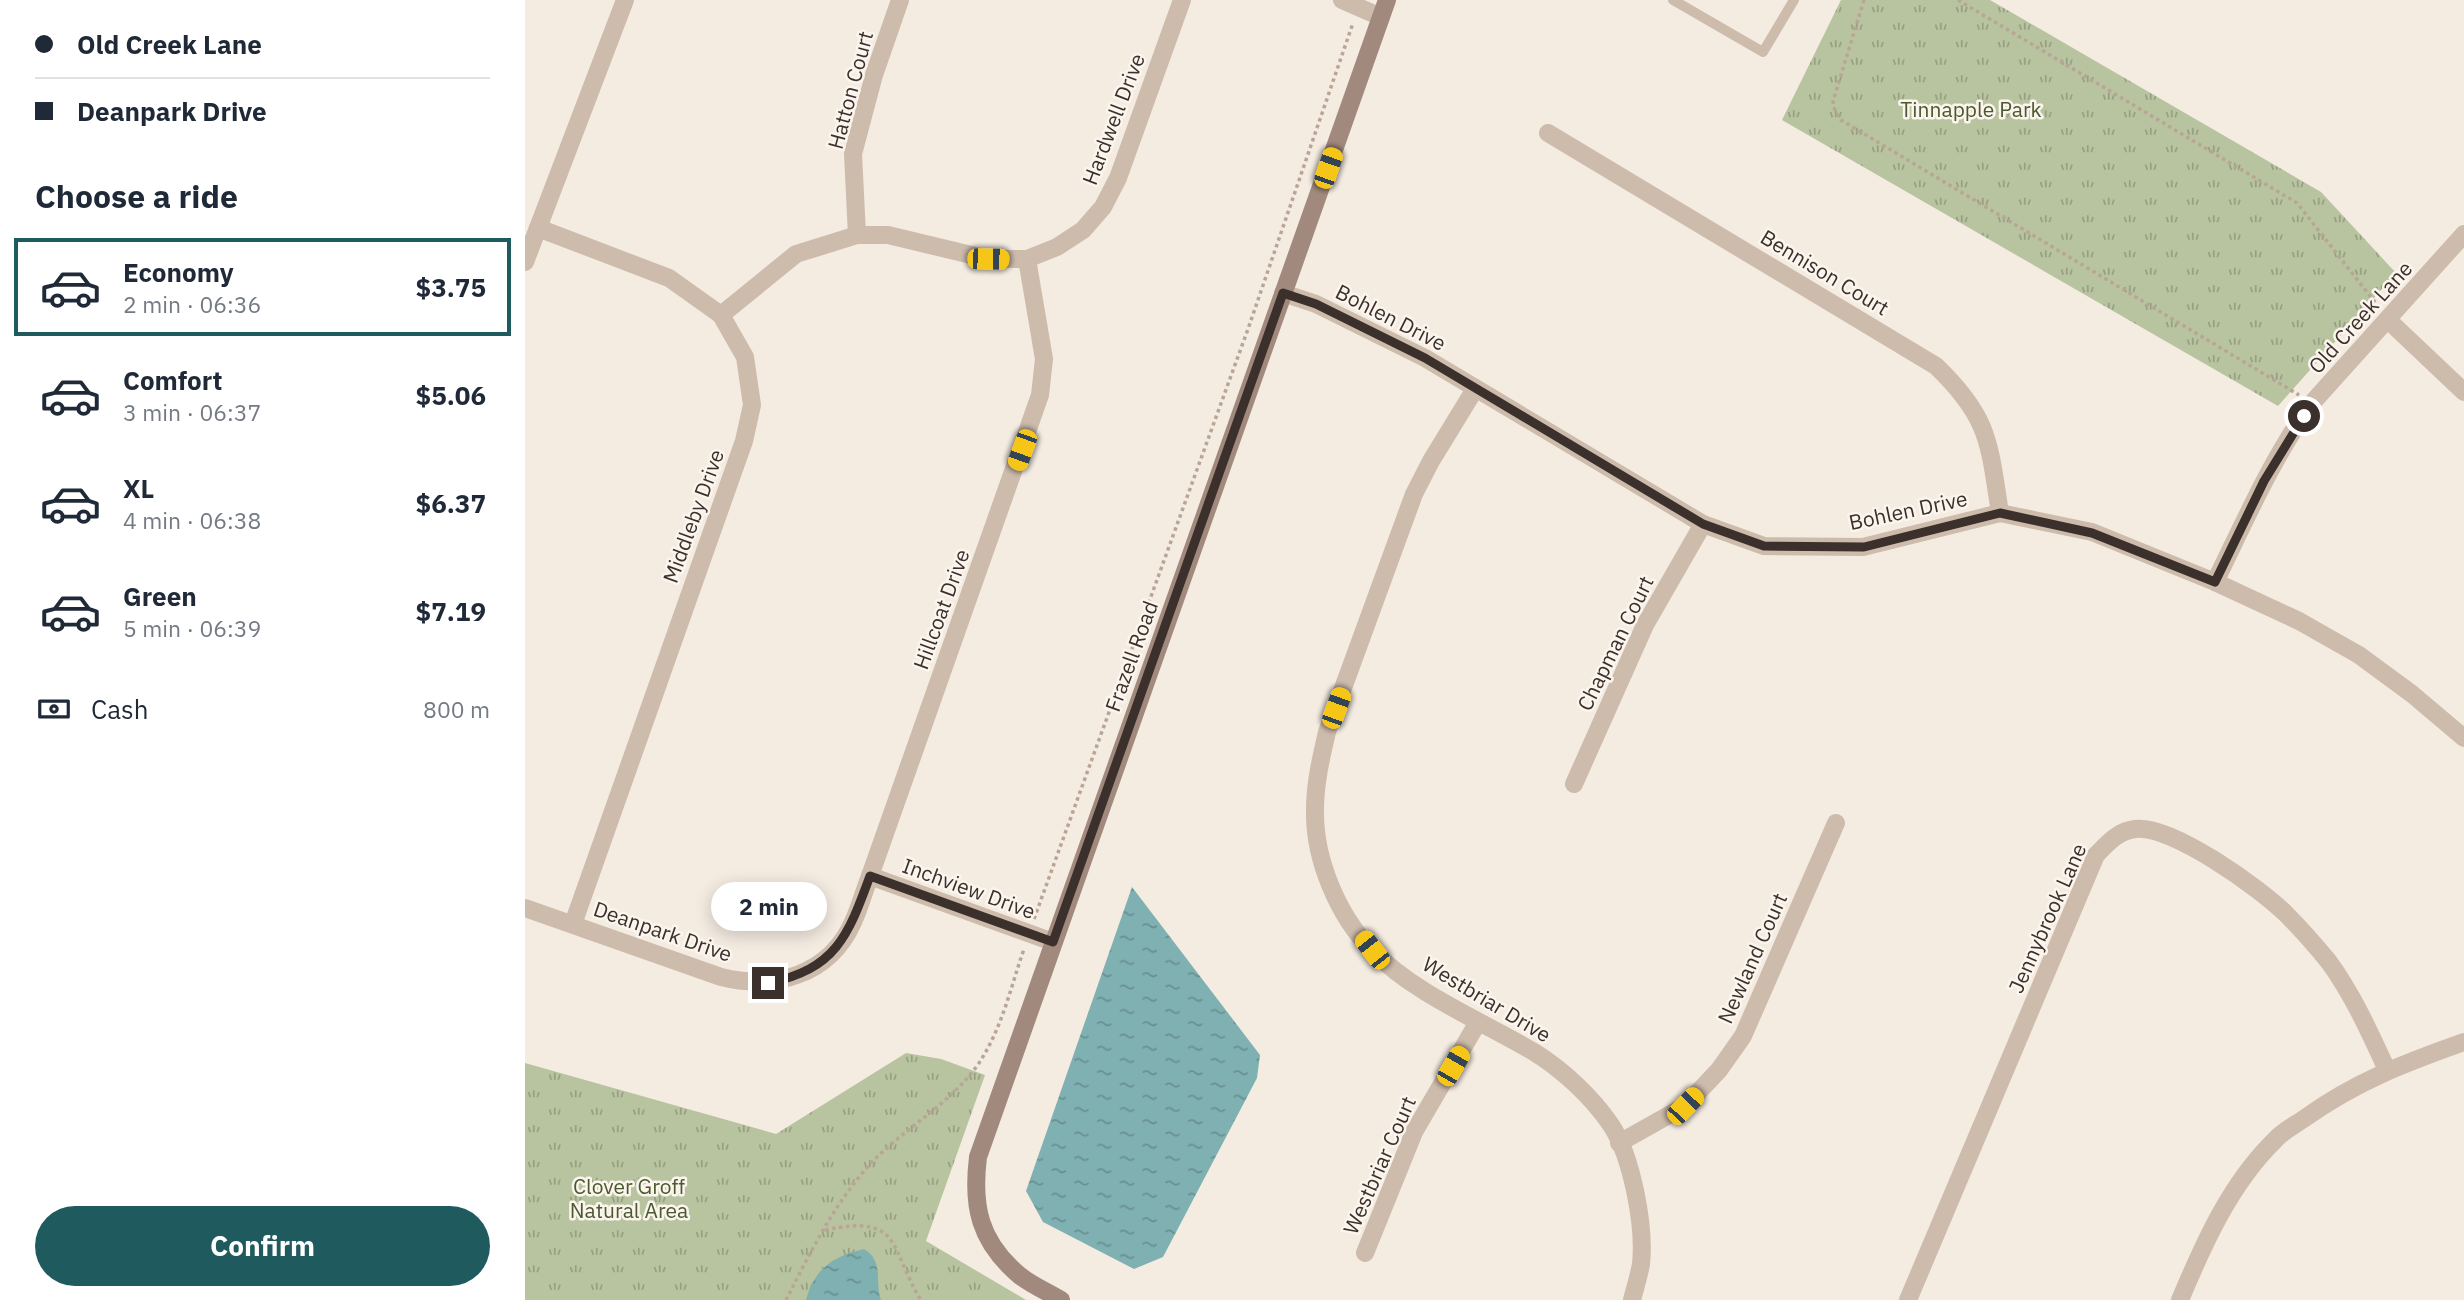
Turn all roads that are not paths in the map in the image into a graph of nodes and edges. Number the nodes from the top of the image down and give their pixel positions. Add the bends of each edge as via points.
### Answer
1 (625, 0) edge
2 (900, 0) edge
3 (1182, 0) edge
4 (1387, 0) edge
5 (1674, 0) edge
6 (1794, 0) edge
7 (1350, 4) edge
8 (1381, 18) junction
9 (1548, 133) dead end
10 (538, 228) junction
11 (2464, 233) edge
12 (857, 235) junction
13 (1027, 259) junction
14 (525, 262) edge
15 (1283, 293) junction
16 (721, 315) junction
17 (2388, 320) junction
18 (1475, 389) junction
19 (2464, 392) edge
20 (2000, 513) junction
21 (1703, 524) junction
22 (2215, 582) junction
23 (2464, 738) edge
24 (1574, 784) dead end
25 (1836, 823) dead end
26 (870, 876) junction
27 (525, 908) edge
28 (573, 925) junction
29 (1053, 942) junction
30 (824, 959) joint
31 (1478, 1022) junction
32 (2464, 1042) edge
33 (2387, 1070) junction
34 (1619, 1143) junction
35 (1364, 1253) dead end
36 (1061, 1300) edge
37 (1632, 1300) edge
38 (1908, 1300) edge
39 (2180, 1300) edge

1 - 10 street
2 - 12 street, Hatton Court via 853,154
3 - 13 street, Hardwell Drive via 1118,178 1103,207 1083,230
4 - 8 street, Frazell Road
5 - 6 lane via 1763,52
7 - 8 street
8 - 15 street, Frazell Road
9 - 20 street, Bennison Court via 1936,366 1959,388 1988,439
10 - 14 street
10 - 16 street, Middleby Drive via 669,278
11 - 17 street, Old Creek Lane
12 - 13 street, Hardwell Drive via 888,235 988,259
12 - 16 street, Hardwell Drive via 796,254
13 - 26 street, Hillcoat Drive via 1044,359 1040,395
15 - 18 street, Bohlen Drive via 1316,304 1425,358
15 - 29 street, Frazell Road
16 - 28 street, Middleby Drive via 745,357 752,405 744,441
17 - 19 street
17 - 22 street, Old Creek Lane via 2294,428
18 - 21 street, Bohlen Drive
18 - 31 street, Westbriar Drive via 1410,505 1327,732 1314,812 1319,851 1350,923 1372,950 1399,972
20 - 21 street, Bohlen Drive via 1864,547 1764,546
20 - 22 street, Bohlen Drive via 2092,533
21 - 24 street, Chapman Court via 1646,625
22 - 23 street, Bohlen Drive via 2299,621 2359,656
25 - 34 street, Newland Court via 1744,1036 1685,1106
26 - 29 street, Inchview Drive
26 - 30 street, Hillcoat Drive via 853,923
27 - 28 street, Deanpark Drive
28 - 30 street, Deanpark Drive via 744,983 788,979
29 - 36 street, Frazell Road via 978,1157 974,1189 980,1220 995,1251 1020,1276
31 - 34 street, Westbriar Drive via 1559,1070 1612,1126
31 - 35 street, Westbriar Court via 1414,1132
32 - 33 street
33 - 38 street, Jennybrook Lane via 2336,973 2285,913 2220,863 2161,832 2136,829 2113,837 2097,855
33 - 39 street via 2337,1095 2276,1139 2233,1192 2202,1247
34 - 37 street, Westbriar Drive via 1640,1211 1641,1264

